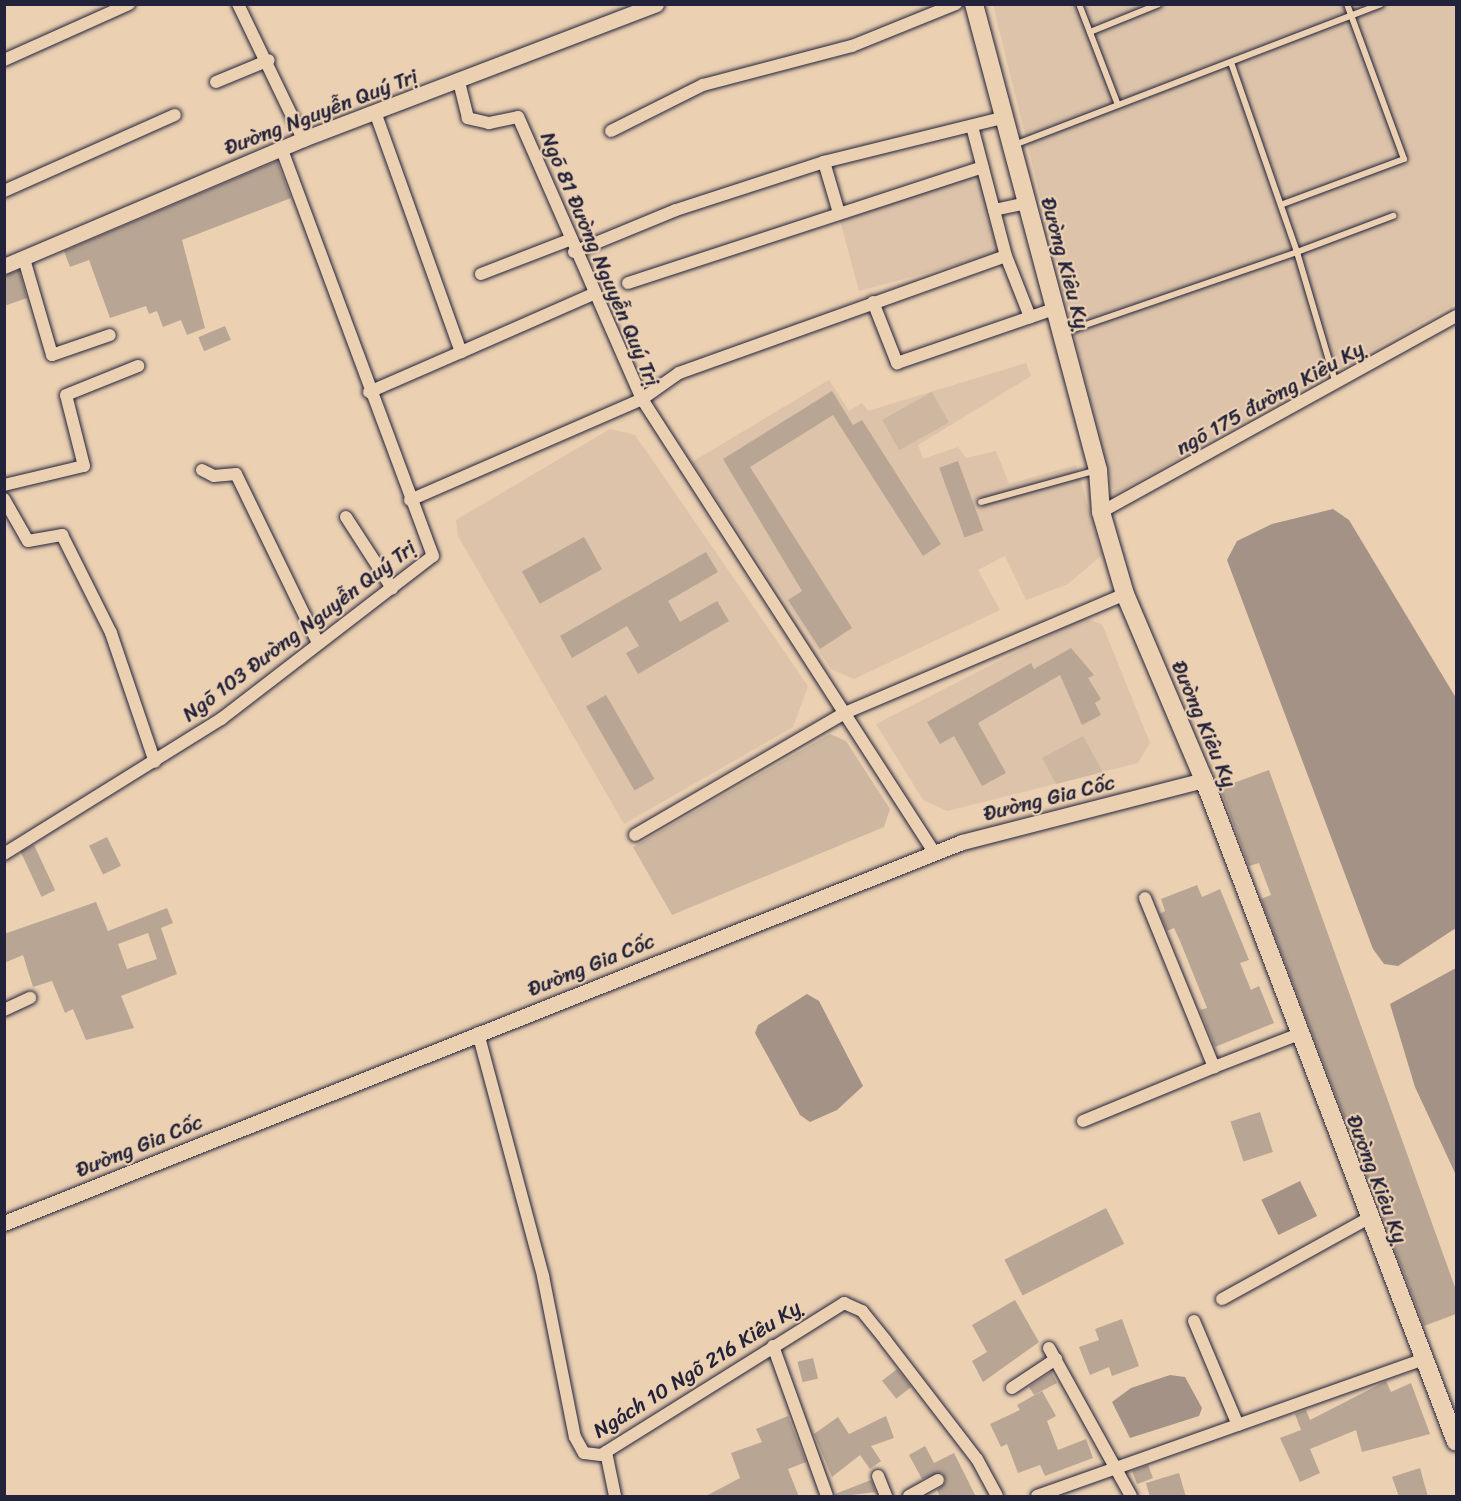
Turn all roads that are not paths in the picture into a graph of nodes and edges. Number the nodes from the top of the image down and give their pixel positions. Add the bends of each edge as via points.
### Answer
1 (129, 4) edge
2 (238, 4) edge
3 (656, 4) edge
4 (956, 4) edge
5 (974, 4) edge
6 (1079, 4) edge
7 (1159, 4) edge
8 (1347, 4) edge
9 (1381, 4) edge
10 (1352, 16) junction
11 (1090, 32) junction
12 (4, 60) edge
13 (269, 60) junction
14 (1231, 62) junction
15 (459, 81) junction
16 (216, 82) dead end
17 (1118, 105) junction
18 (375, 112) junction
19 (175, 115) dead end
20 (1002, 118) junction
21 (972, 126) junction
22 (611, 131) dead end
23 (303, 139) junction
24 (1011, 146) junction
25 (281, 148) junction
26 (824, 162) junction
27 (982, 167) junction
28 (4, 191) edge
29 (1026, 203) junction
30 (1283, 204) junction
31 (994, 210) junction
32 (839, 213) junction
33 (1393, 216) dead end
34 (568, 240) junction
35 (574, 252) junction
36 (1297, 252) junction
37 (1006, 256) junction
38 (24, 259) junction
39 (5, 265) edge
40 (481, 274) dead end
41 (628, 283) dead end
42 (593, 294) junction
43 (873, 302) junction
44 (1054, 309) junction
45 (1456, 316) edge
46 (1030, 317) junction
47 (1061, 333) junction
48 (110, 335) dead end
49 (461, 352) junction
50 (138, 366) dead end
51 (1336, 385) junction
52 (369, 392) junction
53 (642, 399) junction
54 (202, 470) dead end
55 (1098, 470) junction
56 (4, 485) edge
57 (4, 499) edge
58 (410, 500) junction
59 (981, 502) dead end
60 (1101, 512) junction
61 (346, 517) dead end
62 (392, 588) junction
63 (1125, 594) junction
64 (317, 641) junction
65 (845, 713) junction
66 (155, 762) junction
67 (1204, 780) junction
68 (635, 835) dead end
69 (934, 852) junction
70 (4, 854) edge
71 (1146, 898) dead end
72 (30, 998) dead end
73 (4, 1010) edge
74 (478, 1033) junction
75 (1299, 1034) junction
76 (1214, 1067) junction
77 (1083, 1121) dead end
78 (1369, 1218) junction
79 (4, 1223) edge
80 (1222, 1299) dead end
81 (1194, 1321) dead end
82 (773, 1346) junction
83 (1424, 1359) junction
84 (1012, 1388) dead end
85 (1238, 1425) junction
86 (1456, 1442) edge
87 (606, 1452) junction
88 (1119, 1467) junction
89 (878, 1476) dead end
90 (938, 1480) dead end
91 (615, 1497) edge
92 (827, 1497) edge
93 (886, 1497) edge
94 (909, 1497) edge
95 (997, 1497) edge
96 (1037, 1497) edge
97 (1131, 1497) edge

1 - 12 street
2 - 13 street
3 - 15 street, Đường Nguyễn Quý Trị
4 - 22 street via 852,46 703,85
5 - 20 main road, Đường Kiêu Kỵ
6 - 11 lane
7 - 11 lane
8 - 10 lane
9 - 10 lane
10 - 14 lane
10 - 30 lane via 1404,159
11 - 17 lane
13 - 16 street
13 - 23 street
14 - 17 lane
14 - 30 lane
15 - 18 street, Đường Nguyễn Quý Trị
15 - 34 street, Ngõ 81 Đường Nguyễn Quý Trị via 468,118 489,123 518,117
17 - 24 lane
18 - 23 street, Đường Nguyễn Quý Trị
18 - 49 street
19 - 28 street
20 - 21 street
20 - 24 main road, Đường Kiêu Kỵ
21 - 26 street
21 - 27 street
23 - 25 street, Đường Nguyễn Quý Trị
24 - 29 main road, Đường Kiêu Kỵ
25 - 38 street, Đường Nguyễn Quý Trị
25 - 52 street, Ngõ 103 Đường Nguyễn Quý Trị
26 - 32 street
26 - 35 street via 676,210
27 - 31 street
27 - 32 street
29 - 31 street
29 - 44 main road, Đường Kiêu Kỵ
30 - 36 lane
31 - 37 street
32 - 41 street
33 - 36 lane
34 - 35 street, Ngõ 81 Đường Nguyễn Quý Trị
34 - 40 street
35 - 42 street, Ngõ 81 Đường Nguyễn Quý Trị
36 - 47 lane
36 - 51 lane
37 - 43 street
37 - 46 street
38 - 39 street, Đường Nguyễn Quý Trị
38 - 48 street via 52,355
42 - 49 street via 512,333
42 - 53 street, Ngõ 81 Đường Nguyễn Quý Trị
43 - 46 street via 897,363
43 - 53 street via 679,373
44 - 46 street
44 - 47 main road, Đường Kiêu Kỵ
45 - 51 street, ngõ 175 đường Kiêu Kỵ
47 - 55 main road, Đường Kiêu Kỵ
49 - 52 street
50 - 56 street via 66,395 84,466
51 - 60 street, ngõ 175 đường Kiêu Kỵ
52 - 58 street, Ngõ 103 Đường Nguyễn Quý Trị
53 - 58 street, Ngõ 81 Đường Nguyễn Quý Trị
53 - 65 street
54 - 64 street via 214,476 236,474
55 - 59 lane
55 - 60 main road, Đường Kiêu Kỵ
57 - 66 street via 28,541 62,535 111,633
58 - 62 street, Ngõ 103 Đường Nguyễn Quý Trị via 433,556
60 - 63 main road, Đường Kiêu Kỵ
61 - 62 street
62 - 64 street, Ngõ 103 Đường Nguyễn Quý Trị
63 - 65 street
63 - 67 main road, Đường Kiêu Kỵ
64 - 66 street, Ngõ 103 Đường Nguyễn Quý Trị via 221,719
65 - 68 street
65 - 69 street
66 - 70 street, Ngõ 103 Đường Nguyễn Quý Trị
67 - 69 street, Đường Gia Cốc
67 - 75 main road, Đường Kiêu Kỵ
69 - 74 street, Đường Gia Cốc
71 - 76 street
72 - 73 street
74 - 79 street, Đường Gia Cốc
74 - 87 street, Ngách 10 Ngõ 216 Kiêu Kỵ via 513,1160 576,1437 584,1454
75 - 76 street
75 - 78 main road, Đường Kiêu Kỵ
76 - 77 street
78 - 80 street
78 - 83 main road, Đường Kiêu Kỵ
81 - 85 street
82 - 87 street, Ngách 10 Ngõ 216 Kiêu Kỵ
82 - 92 street
82 - 95 street, Ngách 10 Ngõ 216 Kiêu Kỵ via 836,1305 862,1311 977,1459
83 - 85 street
83 - 86 main road, Đường Kiêu Kỵ
84 - 88 street via 1053,1354
85 - 88 street
87 - 91 street
88 - 96 street
88 - 97 street
89 - 93 street
90 - 94 street

